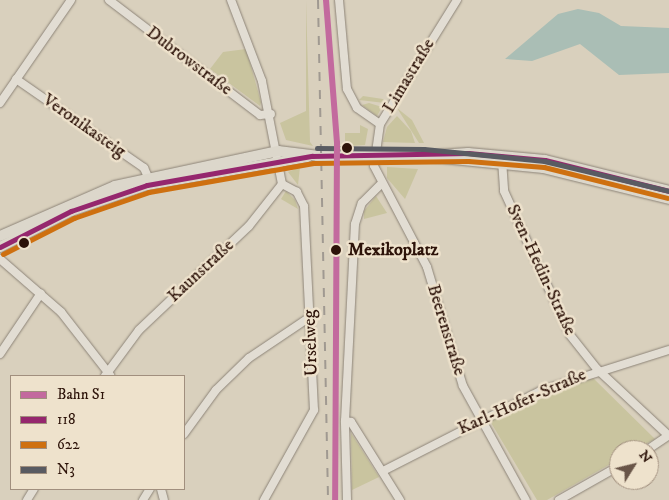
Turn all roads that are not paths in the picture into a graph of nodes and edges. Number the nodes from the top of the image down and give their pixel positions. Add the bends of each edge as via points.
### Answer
1 (71, 0) edge
2 (108, 0) edge
3 (231, 0) edge
4 (339, 0) edge
5 (456, 0) edge
6 (16, 79) junction
7 (0, 103) edge
8 (271, 114) junction
9 (380, 124) junction
10 (278, 151) junction
11 (312, 156) junction
12 (373, 156) junction
13 (502, 160) junction
14 (280, 162) junction
15 (148, 177) junction
16 (282, 184) junction
17 (380, 186) junction
18 (669, 191) edge
19 (669, 199) edge
20 (0, 236) edge
21 (0, 247) edge
22 (0, 259) edge
23 (41, 293) junction
24 (310, 317) junction
25 (669, 350) edge
26 (0, 354) edge
27 (597, 369) junction
28 (108, 375) edge
29 (479, 419) junction
30 (345, 421) junction
31 (185, 433) edge
32 (669, 436) edge
33 (383, 471) junction
34 (609, 472) edge
35 (264, 500) edge
36 (347, 500) edge
37 (400, 500) edge
38 (526, 500) edge
39 (560, 500) edge

1 - 6 street
2 - 8 street, Dubrowstraße via 260,115
3 - 8 street via 250,41
4 - 9 street via 347,89 357,108
5 - 9 street, Limastraße
6 - 7 street
6 - 15 street, Veronikasteig via 144,168
8 - 10 street
9 - 12 street, Limastraße
10 - 11 main road
10 - 14 street
10 - 15 main road
11 - 12 main road
11 - 14 main road
12 - 13 main road
12 - 17 street, Beerenstraße
13 - 18 main road via 592,168
13 - 19 main road via 588,176
13 - 27 street, Sven-Hedin-Straße via 504,191 548,292 570,335
14 - 16 street
14 - 21 main road via 199,173 130,190 51,220
15 - 20 main road via 79,199
16 - 24 street, Urselweg via 297,192 304,206
16 - 28 street, Kaunstraße via 249,226 140,330
17 - 29 street, Beerenstraße via 419,248 456,368
17 - 30 street via 362,203 355,224
22 - 23 street
23 - 26 street
23 - 28 street
24 - 31 street via 248,358 216,390
24 - 35 street, Urselweg via 314,410
25 - 27 street, Karl-Hofer-Straße
27 - 29 street, Karl-Hofer-Straße
27 - 32 street, Sven-Hedin-Straße
29 - 33 street, Karl-Hofer-Straße
29 - 38 street, Beerenstraße
30 - 33 street via 350,422
30 - 36 street
33 - 37 street
34 - 39 street

